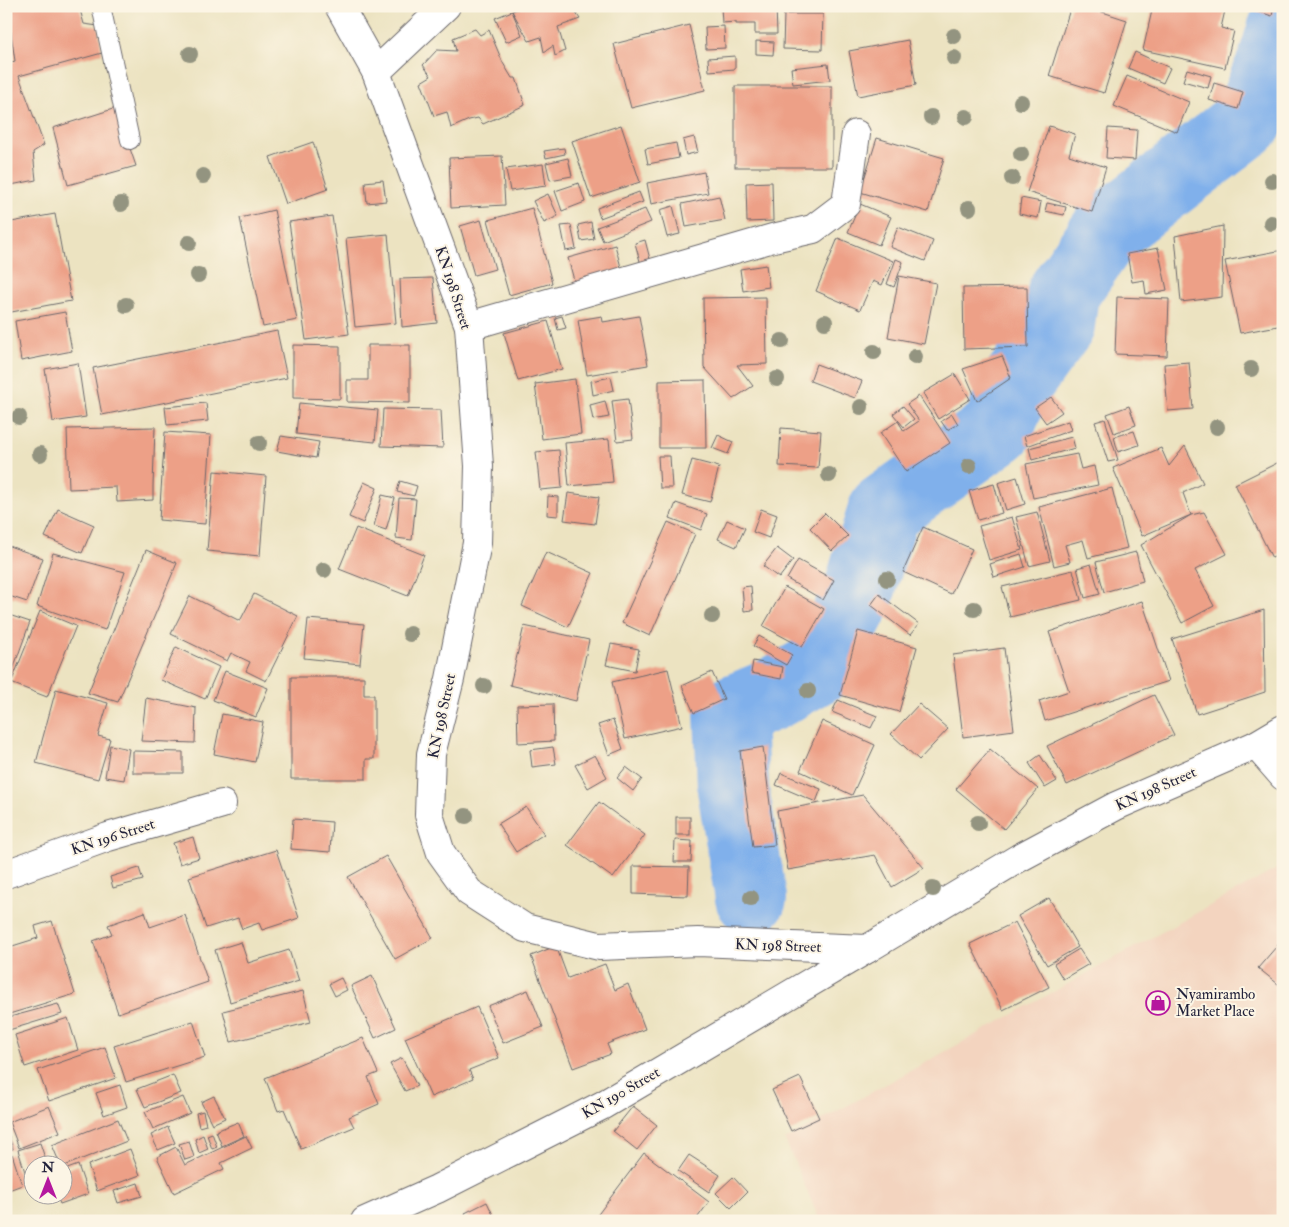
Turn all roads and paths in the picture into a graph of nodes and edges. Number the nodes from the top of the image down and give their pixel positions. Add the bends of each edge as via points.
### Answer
1 (101, 6) edge
2 (339, 6) edge
3 (446, 6) edge
4 (376, 72) junction
5 (856, 134) dead end
6 (130, 140) dead end
7 (469, 326) junction
8 (1283, 730) edge
9 (1256, 745) junction
10 (1283, 776) edge
11 (222, 804) dead end
12 (6, 874) edge
13 (867, 949) junction
14 (365, 1221) edge

1 - 6 lane
2 - 4 street, KN 198 Street
3 - 4 street
4 - 7 street, KN 198 Street
5 - 7 street via 846,204 813,229
7 - 13 street, KN 198 Street via 479,466 477,543 450,680 431,754 429,815 441,852 469,892 525,928 599,946 698,942
8 - 9 street, KN 198 Street
9 - 10 street
9 - 13 street, KN 198 Street via 1116,806 1019,858
11 - 12 street, KN 196 Street via 108,837
13 - 14 street, KN 190 Street via 603,1106 437,1189

